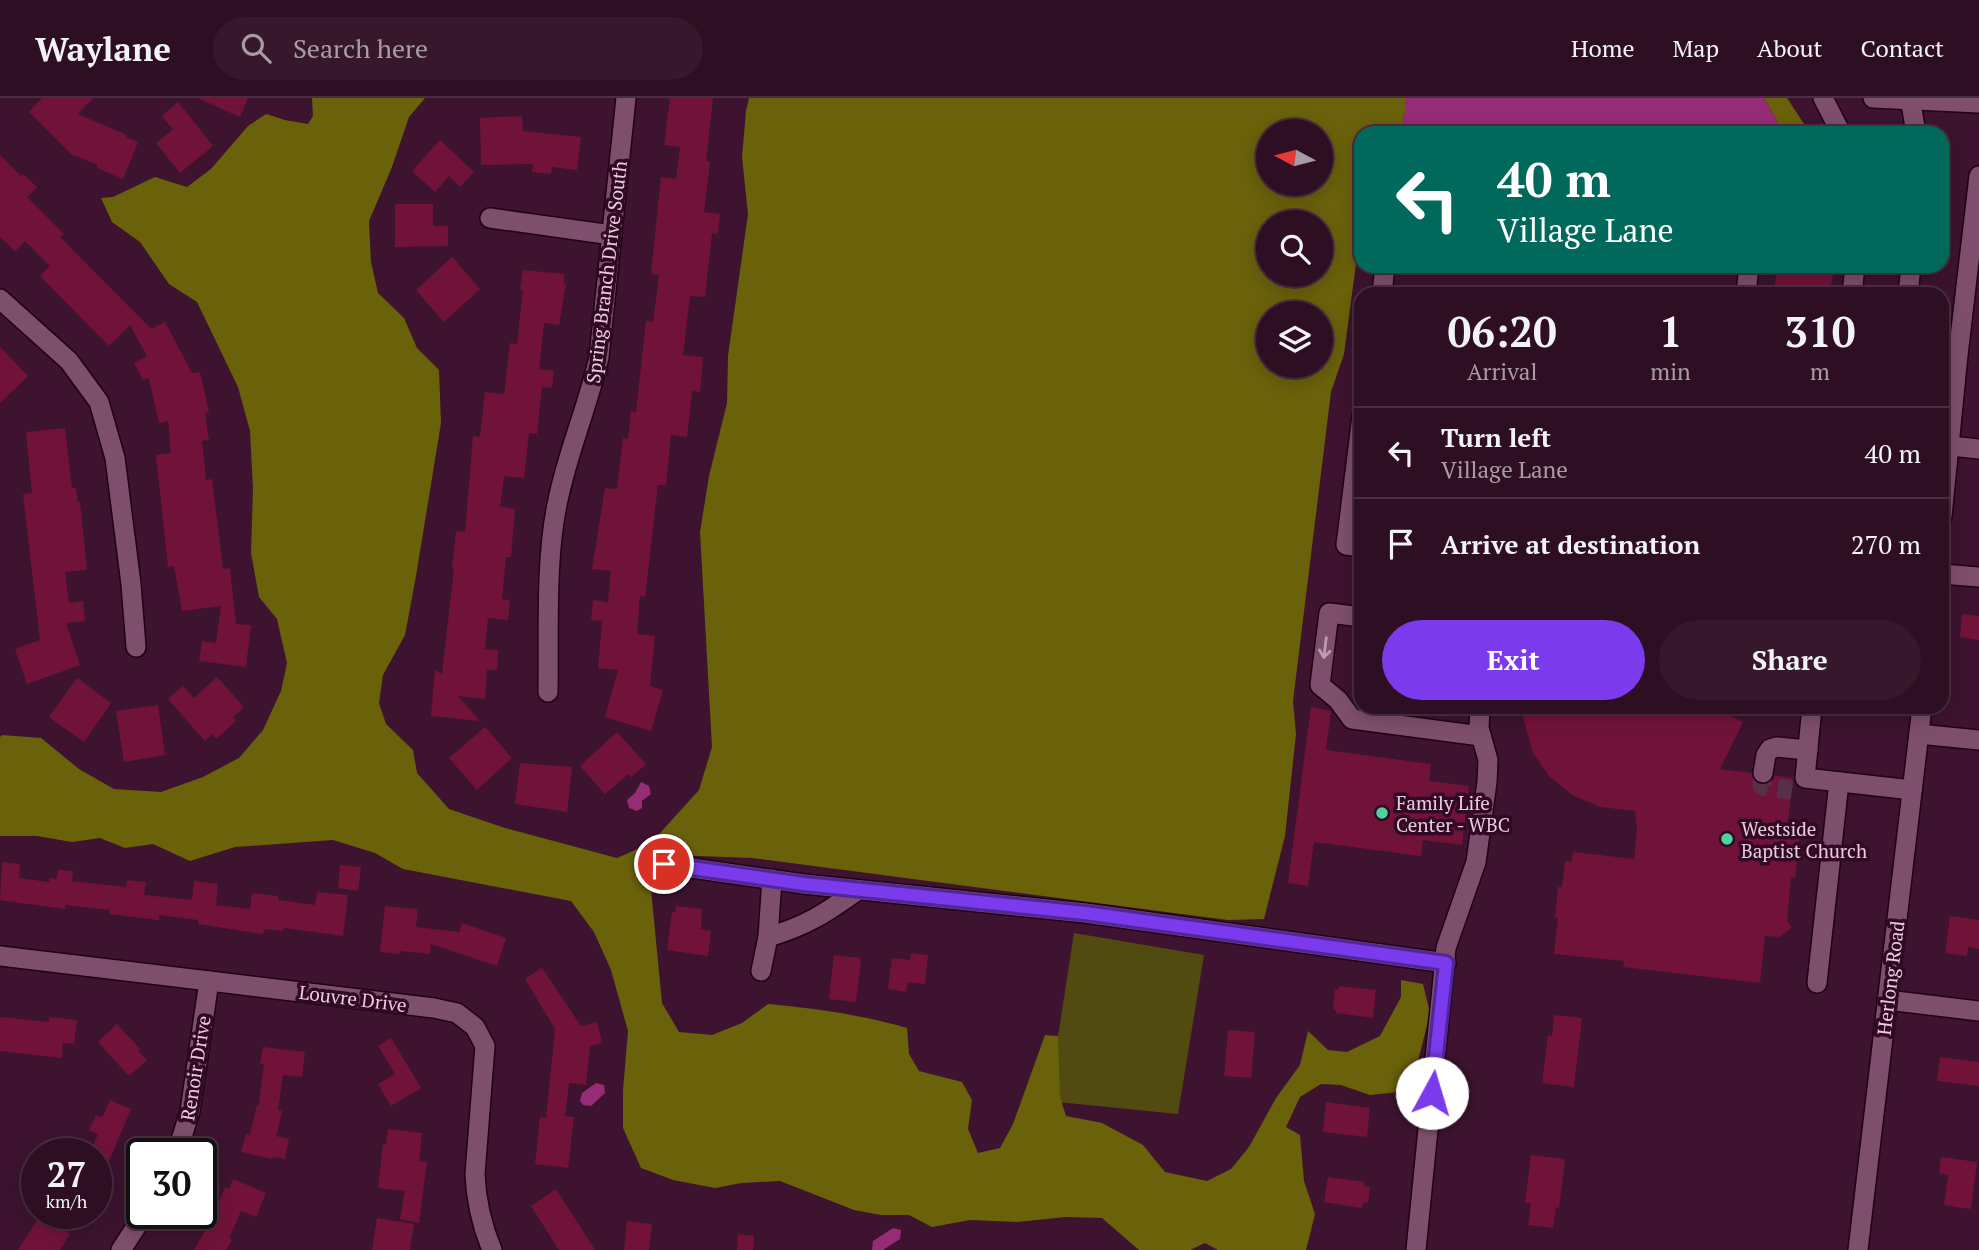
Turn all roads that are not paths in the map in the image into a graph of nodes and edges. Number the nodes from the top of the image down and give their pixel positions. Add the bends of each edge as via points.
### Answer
1 (626, 98) edge
2 (1823, 98) edge
3 (1872, 98) edge
4 (1910, 99) edge
5 (1979, 103) edge
6 (1837, 126) edge
7 (1915, 126) edge
8 (1979, 176) edge
9 (490, 218) dead end
10 (612, 234) junction
11 (0, 299) edge
12 (1949, 421) edge
13 (1949, 445) edge
14 (1979, 449) edge
15 (1354, 479) edge
16 (1354, 546) edge
17 (1949, 574) edge
18 (1979, 577) edge
19 (1354, 616) edge
20 (136, 647) dead end
21 (548, 692) dead end
22 (1480, 714) edge
23 (1811, 714) edge
24 (1921, 714) edge
25 (1919, 734) junction
26 (1481, 736) junction
27 (1979, 740) edge
28 (1808, 750) junction
29 (1763, 773) dead end
30 (1839, 782) junction
31 (1912, 790) junction
32 (664, 864) dead end
33 (772, 879) junction
34 (858, 890) junction
35 (768, 937) junction
36 (0, 957) edge
37 (1446, 963) junction
38 (761, 971) dead end
39 (209, 981) junction
40 (1817, 984) dead end
41 (1887, 1000) junction
42 (1979, 1012) edge
43 (182, 1138) edge
44 (135, 1229) edge
45 (121, 1250) edge
46 (492, 1250) edge
47 (1416, 1250) edge
48 (1858, 1250) edge

1 - 10 street, Spring Branch Drive South
2 - 6 street
3 - 4 street
4 - 5 street
4 - 7 street
8 - 12 street
9 - 10 street
10 - 21 street, Spring Branch Drive South via 599,357 555,515
11 - 20 street via 69,361 99,402 116,458
13 - 14 street
15 - 16 street via 1346,545
17 - 18 street
19 -> 26 street via 1329,613 1320,685 1352,719
22 - 26 street
23 - 28 street
24 - 25 street, Herlong Road
25 - 27 street
25 - 31 street, Herlong Road
26 - 37 street via 1488,760 1476,862 1448,942
28 - 29 street via 1770,749
28 - 30 street via 1798,784
30 - 31 street
30 - 40 street
31 - 41 street, Herlong Road
32 - 33 street
33 - 34 street
33 - 35 street
34 - 35 street via 821,916
34 - 37 street via 1085,913
35 - 38 street
36 - 39 street, Louvre Drive
37 - 47 street
39 - 43 street, Renoir Drive via 190,1111
39 - 46 street, Louvre Drive via 434,1008 457,1013 475,1027 485,1046 476,1191
41 - 42 street
41 - 48 street, Herlong Road
44 - 45 street

